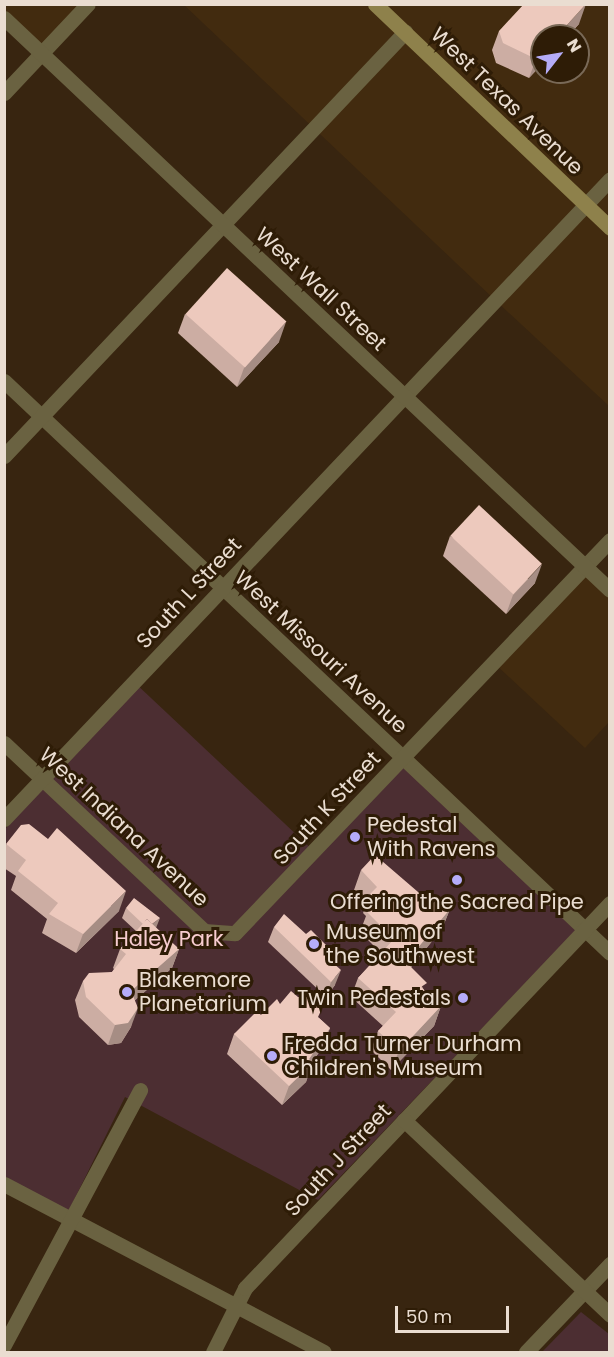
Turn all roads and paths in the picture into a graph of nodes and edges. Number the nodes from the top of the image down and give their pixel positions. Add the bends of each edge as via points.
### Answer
1 (88, 4) edge
2 (375, 4) edge
3 (4, 18) edge
4 (405, 32) junction
5 (42, 54) junction
6 (4, 93) edge
7 (609, 179) edge
8 (585, 205) junction
9 (222, 224) junction
10 (609, 228) edge
11 (4, 381) edge
12 (404, 396) junction
13 (42, 417) junction
14 (4, 456) edge
15 (609, 540) edge
16 (584, 567) junction
17 (222, 587) junction
18 (609, 591) edge
19 (4, 743) edge
20 (403, 758) junction
21 (43, 779) junction
22 (4, 819) edge
23 (609, 903) edge
24 (584, 930) junction
25 (219, 935) joint
26 (609, 953) edge
27 (140, 1090) dead end
28 (404, 1120) junction
29 (4, 1184) edge
30 (71, 1219) junction
31 (609, 1264) edge
32 (584, 1291) junction
33 (237, 1306) junction
34 (609, 1315) edge
35 (4, 1345) edge
36 (213, 1353) edge
37 (324, 1353) edge
38 (526, 1353) edge

1 - 5 street
2 - 4 main road, West Texas Avenue
3 - 5 street, West Wall Street
4 - 8 main road, West Texas Avenue
4 - 9 street
5 - 6 street
5 - 9 street, West Wall Street
7 - 8 street, South L Street
8 - 10 main road, West Texas Avenue
8 - 12 street, South L Street
9 - 12 street, West Wall Street
9 - 13 street
11 - 13 street, West Missouri Avenue
12 - 16 street, West Wall Street
12 - 17 street, South L Street
13 - 14 street
13 - 17 street, West Missouri Avenue
15 - 16 street, South K Street
16 - 18 street, West Wall Street
16 - 20 street, South K Street
17 - 20 street, West Missouri Avenue
17 - 21 street, South L Street
19 - 21 street, West Indiana Avenue
20 - 24 street, West Missouri Avenue
20 - 25 street, South K Street via 243,928
21 - 22 street, South L Street
21 - 25 street, West Indiana Avenue via 199,926
23 - 24 street, South J Street
24 - 26 street, West Missouri Avenue
24 - 28 street, South J Street
27 - 30 street
28 - 32 street
28 - 33 street, South J Street via 245,1288
29 - 30 street
30 - 33 street
30 - 35 street
31 - 32 street
32 - 34 street
32 - 38 street
33 - 36 street, South J Street
33 - 37 street

